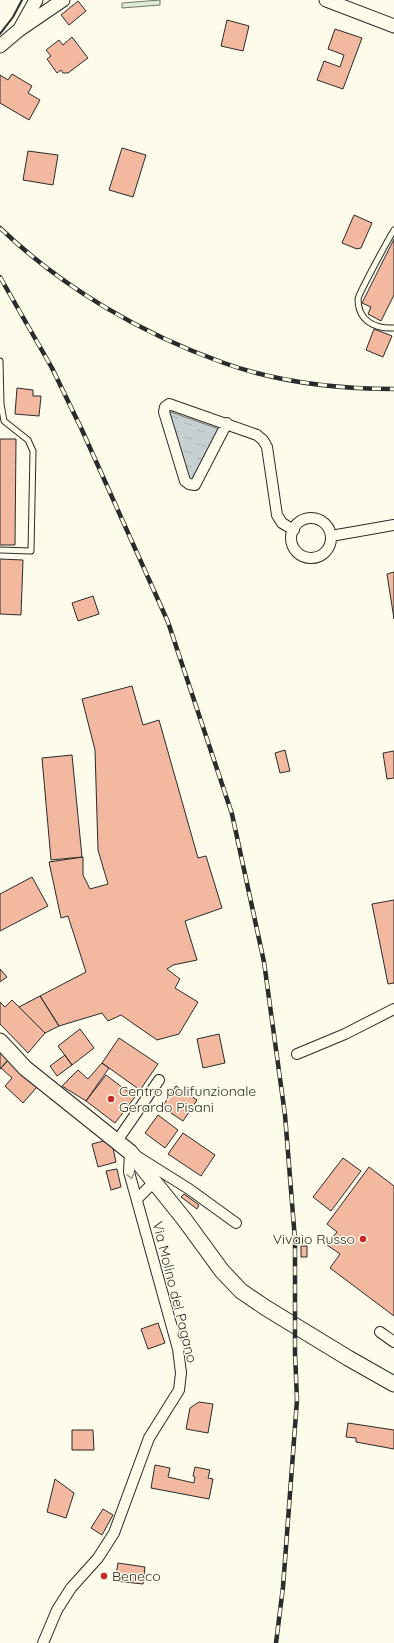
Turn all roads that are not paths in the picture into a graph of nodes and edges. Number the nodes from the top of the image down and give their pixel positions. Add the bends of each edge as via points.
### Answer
1 (36, 0) edge
2 (63, 0) edge
3 (326, 0) edge
4 (394, 26) edge
5 (19, 30) junction
6 (0, 46) edge
7 (394, 230) edge
8 (394, 328) edge
9 (0, 361) edge
10 (227, 423) junction
11 (394, 525) edge
12 (294, 530) junction
13 (331, 536) junction
14 (0, 550) edge
15 (394, 1009) edge
16 (0, 1041) edge
17 (297, 1054) dead end
18 (159, 1080) dead end
19 (117, 1141) junction
20 (130, 1152) junction
21 (154, 1182) junction
22 (137, 1199) junction
23 (236, 1223) dead end
24 (380, 1332) dead end
25 (394, 1342) edge
26 (394, 1384) edge
27 (44, 1643) edge

1 - 5 street
2 - 5 street
3 - 4 street
5 - 6 street
7 - 8 lane via 358,298 360,311 365,320 378,327
9 - 14 lane via 4,421 28,440 33,452 31,551
10 - 10 street via 195,485 189,484 185,481 164,412 165,407 170,404
10 - 12 street via 263,440 267,447 277,515 282,523
11 - 13 street
12 - 13 street via 302,521 314,518 326,524
12 - 13 street via 292,536 295,549 305,557 312,558 324,553
15 - 17 street via 345,1034
16 - 19 main road via 26,1068
18 - 19 street
19 - 20 main road
20 - 21 main road
20 -> 22 street, Via Molino del Pagano via 129,1172
20 - 23 street via 189,1189
21 - 22 street
21 - 26 main road via 222,1271 241,1291
22 - 27 street, Via Molino del Pagano via 178,1349 181,1373 179,1390 149,1438 114,1534 98,1558 71,1588 57,1610
24 - 25 street

